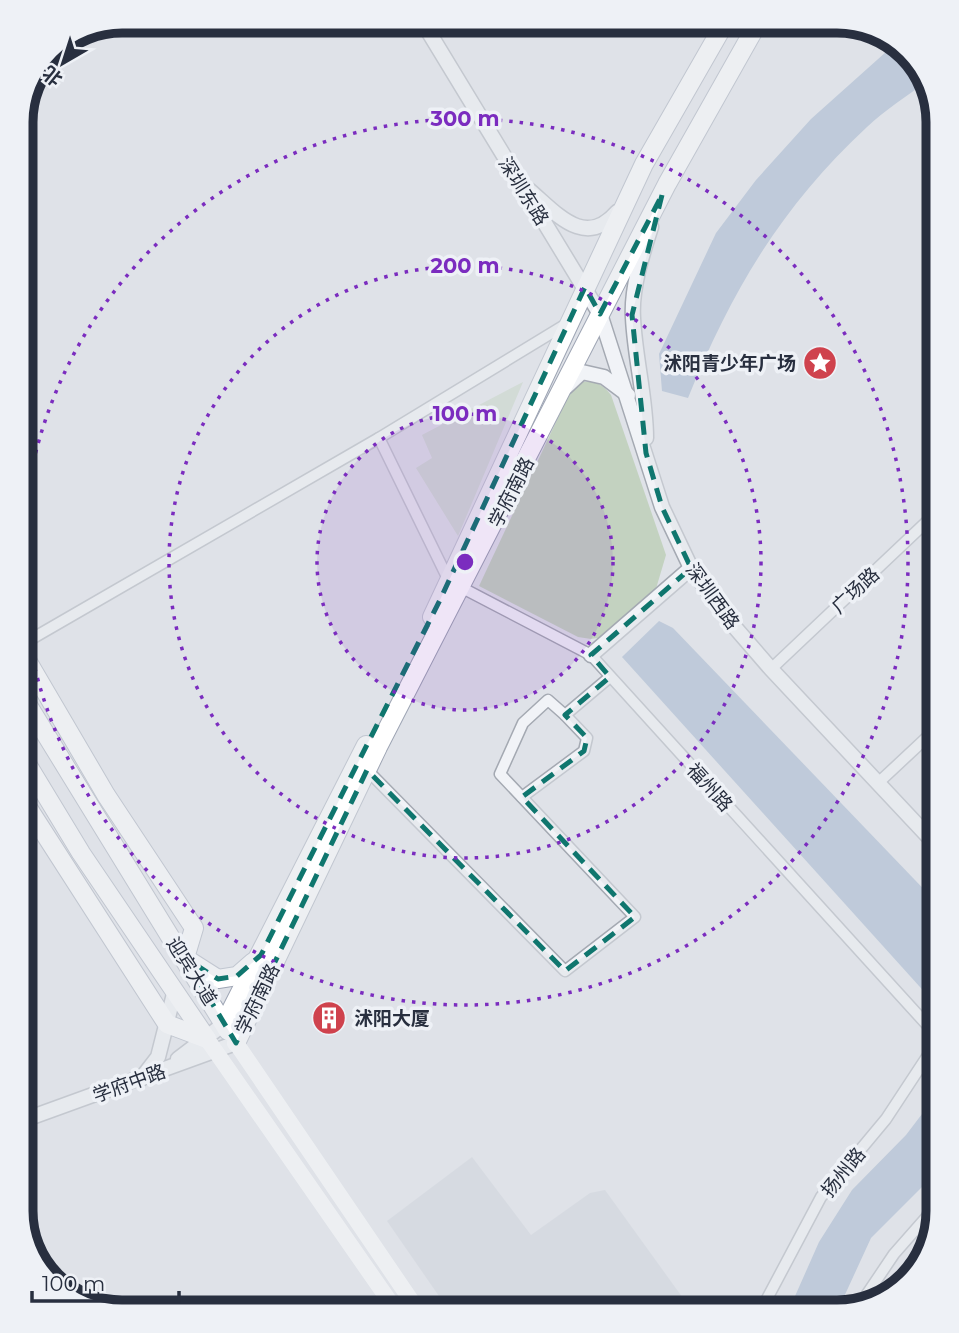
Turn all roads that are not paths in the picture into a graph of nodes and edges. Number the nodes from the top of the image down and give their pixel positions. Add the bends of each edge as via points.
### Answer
1 (429, 33) edge
2 (719, 33) edge
3 (752, 33) edge
4 (517, 180) junction
5 (662, 195) junction
6 (625, 203) junction
7 (585, 287) junction
8 (600, 314) junction
9 (568, 323) junction
10 (565, 388) junction
11 (628, 395) junction
12 (379, 438) junction
13 (646, 453) junction
14 (926, 522) edge
15 (691, 568) junction
16 (455, 584) junction
17 (33, 641) edge
18 (591, 655) junction
19 (771, 668) junction
20 (33, 669) edge
21 (610, 677) junction
22 (33, 714) edge
23 (565, 715) junction
24 (926, 738) edge
25 (367, 770) junction
26 (33, 773) edge
27 (878, 783) junction
28 (522, 797) junction
29 (33, 816) edge
30 (926, 834) edge
31 (261, 955) junction
32 (184, 958) junction
33 (175, 990) junction
34 (167, 1024) junction
35 (224, 1024) junction
36 (926, 1026) edge
37 (236, 1043) junction
38 (211, 1045) junction
39 (926, 1057) edge
40 (140, 1080) junction
41 (33, 1117) edge
42 (925, 1218) edge
43 (867, 1294) edge
44 (389, 1300) edge
45 (411, 1300) edge
46 (766, 1300) edge

1 - 4 street, 深圳东路
2 - 6 main road, 学府南路
3 - 5 main road, 学府南路
4 - 6 street via 561,216 592,231 605,226
4 - 7 street, 深圳东路
5 - 8 main road, 学府南路
5 - 13 street via 639,270 632,315 646,410
6 - 7 main road, 学府南路
7 - 8 street, 深圳西路
7 - 9 main road, 学府南路
8 - 10 main road, 学府南路
8 - 11 street, 深圳西路
9 - 12 street
9 - 16 main road, 学府南路
10 - 11 street via 582,372 591,372
10 - 16 main road, 学府南路
11 - 13 street, 深圳西路
12 - 16 street
12 - 17 street
13 - 15 street, 深圳西路 via 662,507
14 - 19 street, 广场路
15 - 18 street
15 - 19 street, 深圳西路
16 - 18 street, 福州路
16 - 25 main road, 学府南路
16 - 31 main road, 学府南路
18 - 21 street, 福州路
19 - 27 street, 深圳西路
20 - 32 main road via 106,794 194,928
21 - 23 street
21 - 36 street, 福州路
22 - 32 main road, 迎宾大道
23 - 28 street via 587,738 584,751
23 - 28 street via 548,700 523,723 500,774
24 - 27 street
25 - 28 street via 565,971 635,917
25 - 37 main road, 学府南路
26 - 33 main road, 迎宾大道
27 - 30 street, 深圳西路
29 - 34 main road
31 - 32 main road via 237,976 218,979
31 - 35 main road, 学府南路
32 - 35 main road, 迎宾大道
33 - 34 street
33 - 38 main road, 迎宾大道
34 - 38 main road
34 - 40 street via 158,1057
35 - 37 main road, 迎宾大道
35 - 38 street
37 - 38 street
37 - 45 main road, 迎宾大道
38 - 40 street, 学府中路
38 - 44 main road, 迎宾大道
39 - 46 street, 扬州路 via 886,1119 821,1197
40 - 41 street, 学府中路
42 - 43 street

